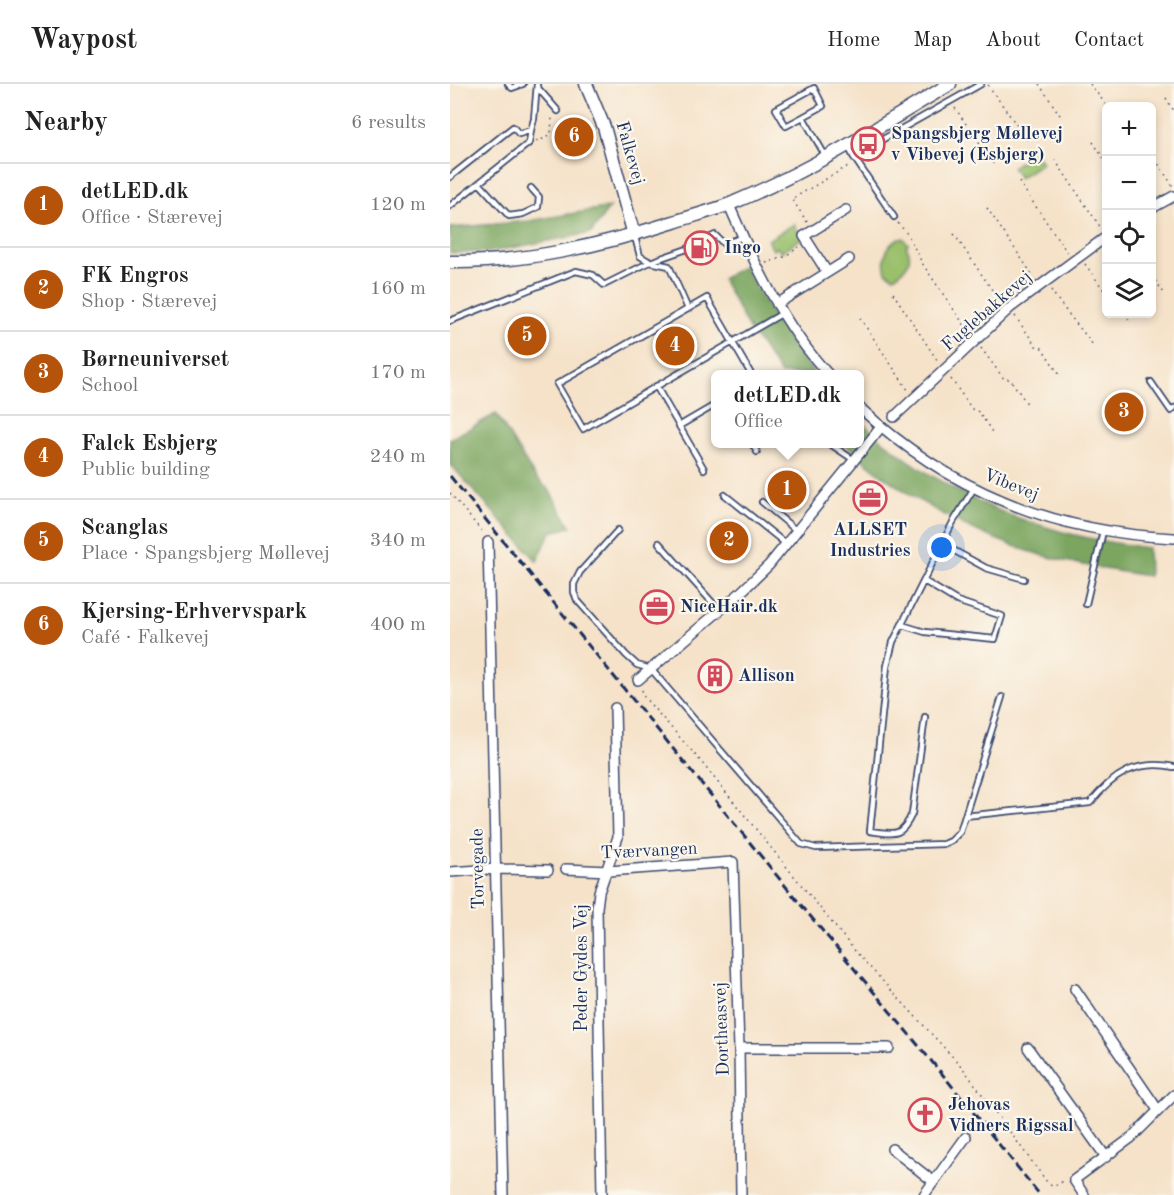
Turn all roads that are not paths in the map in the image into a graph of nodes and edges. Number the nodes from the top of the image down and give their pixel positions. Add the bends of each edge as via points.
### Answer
1 (508, 84) edge
2 (586, 84) edge
3 (951, 84) edge
4 (981, 84) edge
5 (519, 85) edge
6 (537, 86) edge
7 (558, 111) road end
8 (803, 117) junction
9 (531, 130) junction
10 (851, 151) junction
11 (826, 157) junction
12 (450, 177) edge
13 (479, 183) junction
14 (531, 188) dead end
15 (1173, 195) edge
16 (729, 205) junction
17 (450, 206) edge
18 (1156, 206) edge
19 (846, 210) dead end
20 (894, 217) road end
21 (634, 235) junction
22 (743, 237) junction
23 (1102, 240) edge
24 (849, 259) dead end
25 (450, 262) edge
26 (650, 262) junction
27 (827, 272) junction
28 (777, 304) junction
29 (688, 309) junction
30 (783, 313) junction
31 (450, 321) edge
32 (732, 342) junction
33 (748, 370) edge
34 (824, 370) edge
35 (1151, 382) dead end
36 (656, 386) junction
37 (711, 407) edge
38 (1174, 408) edge
39 (864, 412) edge
40 (894, 417) dead end
41 (679, 426) junction
42 (881, 427) junction
43 (754, 448) edge
44 (836, 448) edge
45 (864, 448) edge
46 (864, 448) edge
47 (757, 452) dead end
48 (854, 460) junction
49 (704, 469) dead end
50 (974, 488) junction
51 (725, 495) dead end
52 (762, 502) dead end
53 (618, 531) dead end
54 (797, 531) junction
55 (1103, 531) junction
56 (1174, 538) edge
57 (488, 542) road end
58 (659, 543) dead end
59 (786, 544) junction
60 (942, 544) junction
61 (1024, 579) dead end
62 (924, 581) junction
63 (1086, 604) dead end
64 (720, 611) junction
65 (902, 624) junction
66 (651, 669) junction
67 (638, 680) road end
68 (1002, 697) dead end
69 (615, 708) dead end
70 (925, 717) dead end
71 (1174, 767) edge
72 (965, 816) junction
73 (733, 862) joint
74 (495, 869) junction
75 (566, 869) dead end
76 (548, 870) dead end
77 (608, 871) junction
78 (450, 872) edge
79 (1075, 989) dead end
80 (739, 1048) junction
81 (889, 1048) dead end
82 (1028, 1048) dead end
83 (1174, 1095) edge
84 (1158, 1110) junction
85 (966, 1137) dead end
86 (892, 1149) dead end
87 (1106, 1157) junction
88 (933, 1182) junction
89 (503, 1195) edge
90 (602, 1195) edge
91 (741, 1195) edge
92 (924, 1195) edge
93 (1084, 1195) edge

1 - 5 lane via 512,88
2 - 21 street, Falkevej via 604,127
3 - 10 street
4 - 10 lane
6 - 7 lane
6 - 9 lane
8 - 8 lane via 823,106 814,88 776,109 786,126
8 - 11 lane
9 - 12 lane via 519,134 513,128
9 - 13 lane via 530,142
10 - 11 street
10 - 20 lane
11 - 16 street
13 - 14 lane via 509,216 538,207 539,197
13 - 17 lane
15 - 18 street
16 - 21 street
16 - 22 street
19 - 27 street via 804,236
21 - 25 street via 555,252 482,262
21 - 26 lane via 640,256
22 - 26 lane via 724,244 715,235
22 - 28 street
23 - 40 street, Fuglebakkevej via 1008,310
24 - 27 street
26 - 29 lane via 669,266
26 - 31 lane via 604,285 593,275 576,271
27 - 28 street
28 - 30 street
29 - 32 lane via 706,298
29 - 36 lane via 557,384 583,429
30 - 32 lane
30 - 34 street
32 - 33 lane
32 - 36 lane
35 - 38 lane via 1171,411
36 - 41 lane
37 - 41 lane
39 - 42 street, Vibevej
41 - 49 lane
42 - 45 street
42 - 50 street, Vibevej
43 - 47 lane
44 - 48 lane
46 - 48 street
48 - 54 street
50 - 55 street, Vibevej via 1025,510
50 - 60 lane
51 - 59 lane
52 - 54 lane
53 - 66 lane via 580,572 574,592 626,655 637,665
54 - 59 street
55 - 56 street, Vibevej
55 - 63 lane
57 - 74 street, Torvegade
58 - 64 lane
59 - 64 street
60 - 61 lane via 986,568
60 - 62 lane
62 - 65 lane
62 - 65 lane via 957,601 1002,616 995,639 925,632
64 - 66 street
65 - 70 lane via 887,666 870,831 896,834 907,825 912,814
66 - 67 street
66 - 72 lane via 801,844 816,848 944,844 960,832
68 - 72 lane
69 - 77 street, Peder Gydes Vej via 618,837
71 - 72 lane via 1161,764 1127,770 1105,784 1090,803
73 - 77 street, Tværvangen
73 - 80 street, Dortheasvej
74 - 76 street
74 - 78 street
74 - 89 street, Torvegade
75 - 77 street, Tværvangen
77 - 90 street, Peder Gydes Vej via 597,908
79 - 84 street
80 - 81 street
80 - 91 street, Dortheasvej
82 - 87 street
83 - 84 street
84 - 87 street
85 - 88 street
86 - 88 street
87 - 93 street via 1074,1180
88 - 92 street

